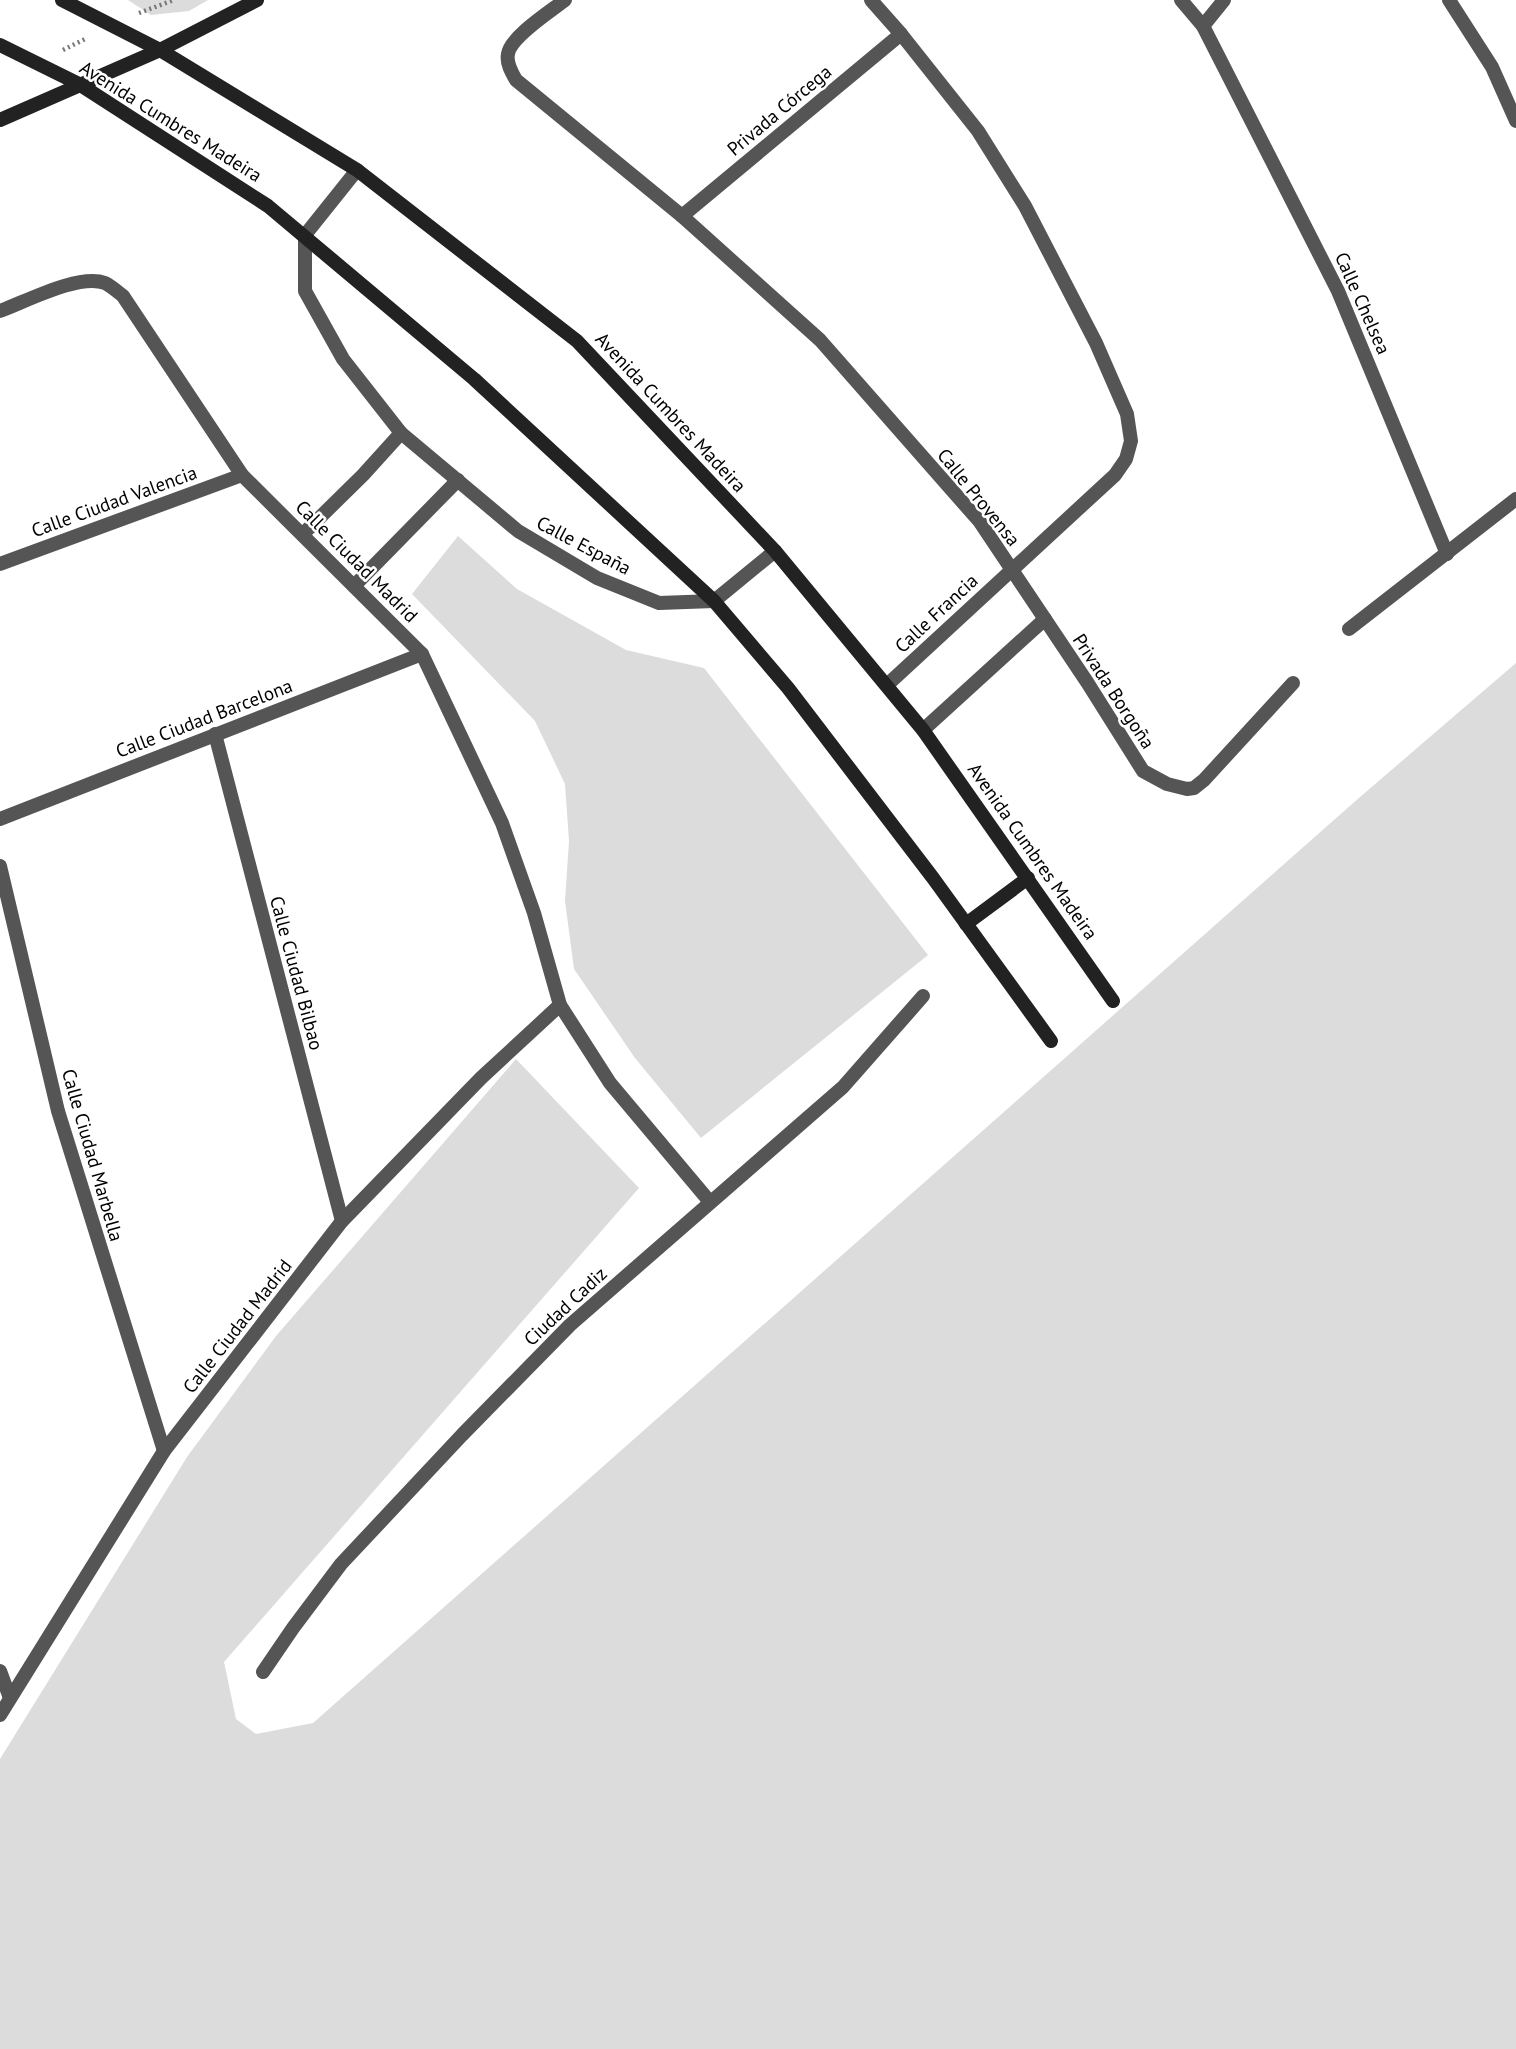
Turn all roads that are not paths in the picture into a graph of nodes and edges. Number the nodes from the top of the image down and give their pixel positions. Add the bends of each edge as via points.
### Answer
1 (62, 0) edge
2 (257, 0) edge
3 (565, 0) edge
4 (871, 0) edge
5 (1181, 0) edge
6 (1224, 0) edge
7 (1449, 0) edge
8 (1203, 26) junction
9 (901, 34) junction
10 (0, 45) edge
11 (160, 50) junction
12 (79, 84) junction
13 (0, 120) edge
14 (1516, 121) edge
15 (357, 170) junction
16 (682, 216) junction
17 (305, 235) junction
18 (0, 311) edge
19 (401, 433) junction
20 (242, 475) junction
21 (458, 480) junction
22 (1516, 499) edge
23 (303, 534) junction
24 (775, 551) junction
25 (1447, 554) junction
26 (0, 564) edge
27 (1012, 570) junction
28 (354, 586) junction
29 (714, 601) junction
30 (1045, 619) junction
31 (1349, 629) dead end
32 (422, 654) junction
33 (1293, 682) dead end
34 (887, 685) junction
35 (923, 730) junction
36 (215, 734) junction
37 (0, 819) edge
38 (0, 866) edge
39 (1028, 878) junction
40 (966, 924) junction
41 (923, 996) dead end
42 (1113, 1001) dead end
43 (561, 1005) junction
44 (1051, 1041) dead end
45 (709, 1202) junction
46 (342, 1221) junction
47 (164, 1451) junction
48 (0, 1671) edge
49 (263, 1672) dead end
50 (10, 1698) junction
51 (0, 1716) edge

1 - 11 street, Avenida Cumbres Madeira
2 - 11 street
3 - 16 street, Calle Provensa via 515,40 508,53 509,68 516,80
4 - 9 street, Calle Provensa
5 - 8 street, Calle Chelsea
6 - 8 street
7 - 14 street via 1492,67
8 - 25 street, Calle Chelsea via 1338,291
9 - 16 street, Privada Córcega
9 - 27 street, Calle Provensa via 978,131 1025,206 1127,414 1131,441 1115,475
10 - 12 street, Avenida Cumbres Madeira
11 - 12 street
11 - 15 street, Avenida Cumbres Madeira
12 - 13 street
12 - 17 street, Avenida Cumbres Madeira via 268,206
15 - 17 street
15 - 24 street, Avenida Cumbres Madeira via 577,341
16 - 27 street, Calle Provensa via 820,340 980,522
17 - 19 street, Calle España via 305,291 342,359
17 - 29 street, Avenida Cumbres Madeira via 474,379
18 - 20 street, Calle Ciudad Madrid via 74,284 106,283 123,296
19 - 21 street, Calle España
19 - 23 street
20 - 23 street, Calle Ciudad Madrid
20 - 26 street, Calle Ciudad Valencia
21 - 28 street
21 - 29 street, Calle España via 518,531 597,578 659,603
22 - 25 street
23 - 28 street, Calle Ciudad Madrid
24 - 29 street
24 - 34 street, Avenida Cumbres Madeira
25 - 31 street
27 - 30 street, Privada Borgoña
27 - 34 street, Calle Francia
28 - 32 street, Calle Ciudad Madrid
29 - 40 street, Avenida Cumbres Madeira via 788,688
30 - 33 street, Privada Borgoña via 1143,771 1179,788 1194,788 1203,780
30 - 35 street
32 - 36 street, Calle Ciudad Barcelona
32 - 43 street, Calle Ciudad Madrid via 502,823
34 - 35 street, Avenida Cumbres Madeira
35 - 39 street, Avenida Cumbres Madeira
36 - 37 street, Calle Ciudad Barcelona
36 - 46 street, Calle Ciudad Bilbao
38 - 47 street, Calle Ciudad Marbella via 58,1111
39 - 40 street
39 - 42 street, Avenida Cumbres Madeira
40 - 44 street, Avenida Cumbres Madeira
41 - 45 street, Ciudad Cadiz via 843,1087
43 - 45 street, Calle Ciudad Madrid via 610,1083
43 - 46 street, Calle Ciudad Madrid via 481,1078
45 - 49 street, Ciudad Cadiz via 570,1325 462,1435 341,1564
46 - 47 street, Calle Ciudad Madrid
47 - 50 street, Calle Ciudad Madrid
48 - 50 street
50 - 51 street, Calle Ciudad Madrid

